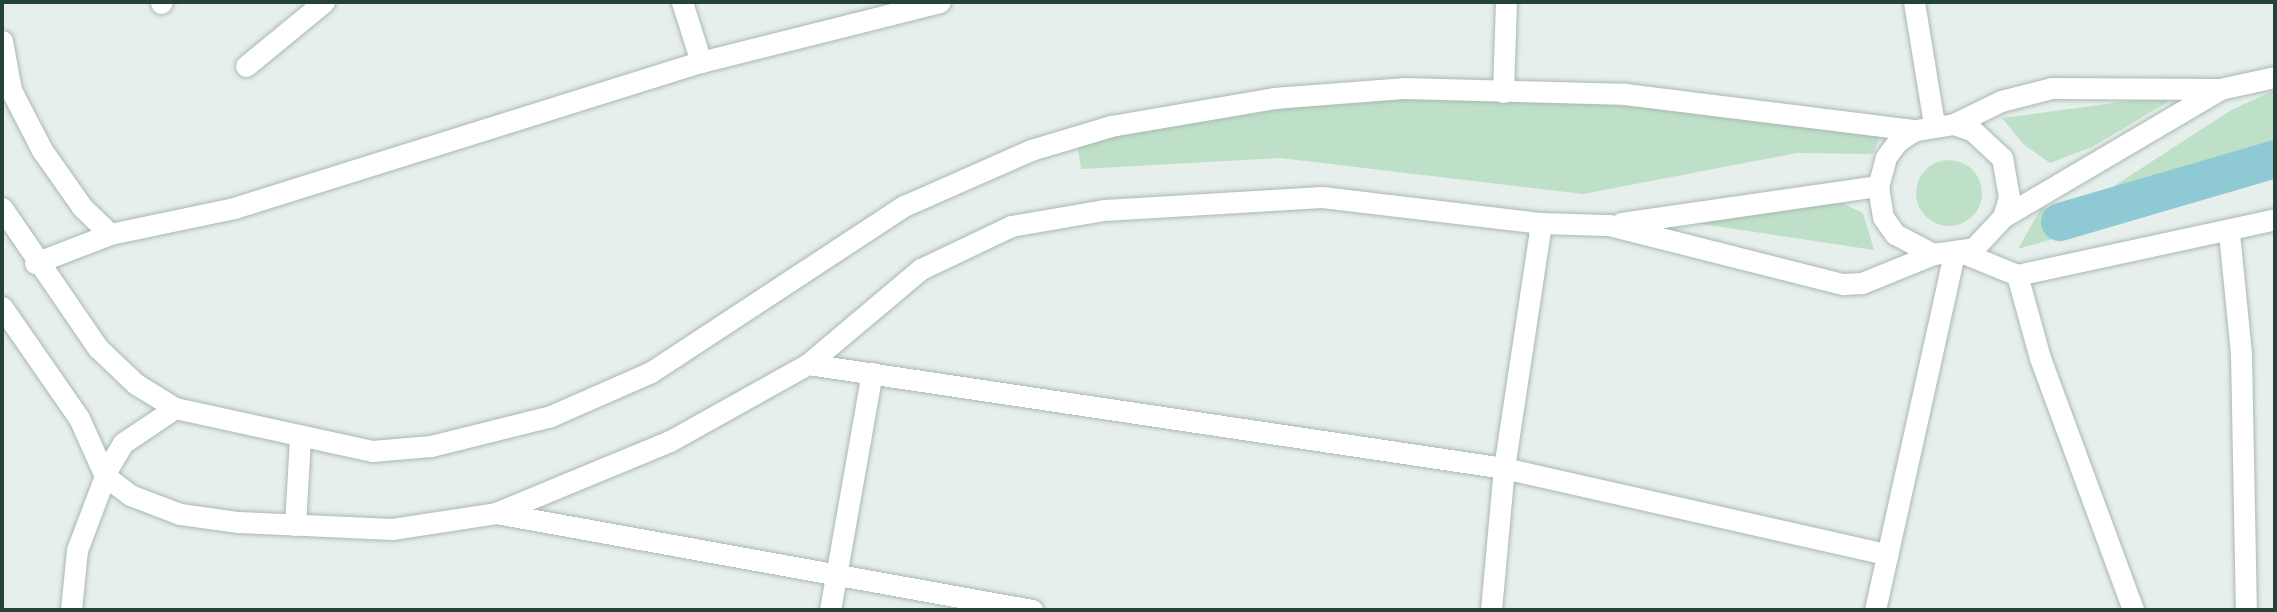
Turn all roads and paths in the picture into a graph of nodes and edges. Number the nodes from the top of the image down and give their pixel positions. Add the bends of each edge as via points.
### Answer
1 (324, 2) edge
2 (682, 2) edge
3 (940, 2) edge
4 (1506, 2) edge
5 (1914, 2) edge
6 (2, 41) edge
7 (701, 62) junction
8 (246, 66) dead end
9 (2275, 77) edge
10 (2220, 89) junction
11 (1503, 92) junction
12 (1934, 126) junction
13 (1878, 187) junction
14 (2, 208) edge
15 (2003, 217) junction
16 (2275, 219) edge
17 (1541, 223) junction
18 (1609, 225) junction
19 (2229, 233) junction
20 (110, 234) junction
21 (1949, 253) junction
22 (35, 263) junction
23 (2017, 275) junction
24 (2, 307) edge
25 (808, 364) junction
26 (872, 373) junction
27 (175, 408) junction
28 (300, 437) junction
29 (1504, 468) junction
30 (105, 476) junction
31 (496, 513) junction
32 (295, 525) junction
33 (1887, 554) junction
34 (836, 577) junction
35 (71, 610) edge
36 (830, 610) edge
37 (1032, 610) edge
38 (1490, 610) edge
39 (1875, 610) edge
40 (2133, 610) edge
41 (2246, 610) edge

1 - 8 main road
2 - 7 main road
3 - 7 main road
4 - 11 main road
5 - 12 main road
6 - 20 main road via 11,90 42,150 82,207
7 - 20 main road via 404,159 234,208
9 - 10 main road
10 - 12 main road via 2109,84 2052,88
10 - 15 main road
11 - 12 main road via 1625,94
11 - 28 main road via 1403,88 1274,98 1111,126 1031,150 904,206 651,372 551,416 431,446 384,450
12 - 13 main road via 1886,156
12 - 15 main road via 1981,136 2002,158 2008,177
13 - 18 main road
13 - 21 main road via 1883,217 1895,234
14 - 22 main road
15 - 21 main road via 1991,234
16 - 19 main road
17 - 18 main road
17 - 25 main road via 1322,197 1104,210 1011,226 921,269
17 - 29 main road
18 - 21 main road via 1843,284 1894,273
19 - 23 main road
19 - 41 main road via 2241,354
20 - 22 main road
21 - 23 main road
21 - 33 main road
22 - 27 main road via 98,348 136,384
23 - 40 main road via 2040,358
24 - 30 main road via 79,418
25 - 26 main road
25 - 31 main road via 670,441
26 - 29 main road
26 - 34 main road
27 - 28 main road
27 - 30 main road via 122,443
28 - 32 main road
29 - 33 main road
29 - 38 main road
30 - 32 main road via 130,495 180,514
30 - 35 main road via 77,550
31 - 32 main road via 392,529
31 - 34 main road
33 - 39 main road
34 - 36 main road
34 - 37 main road

